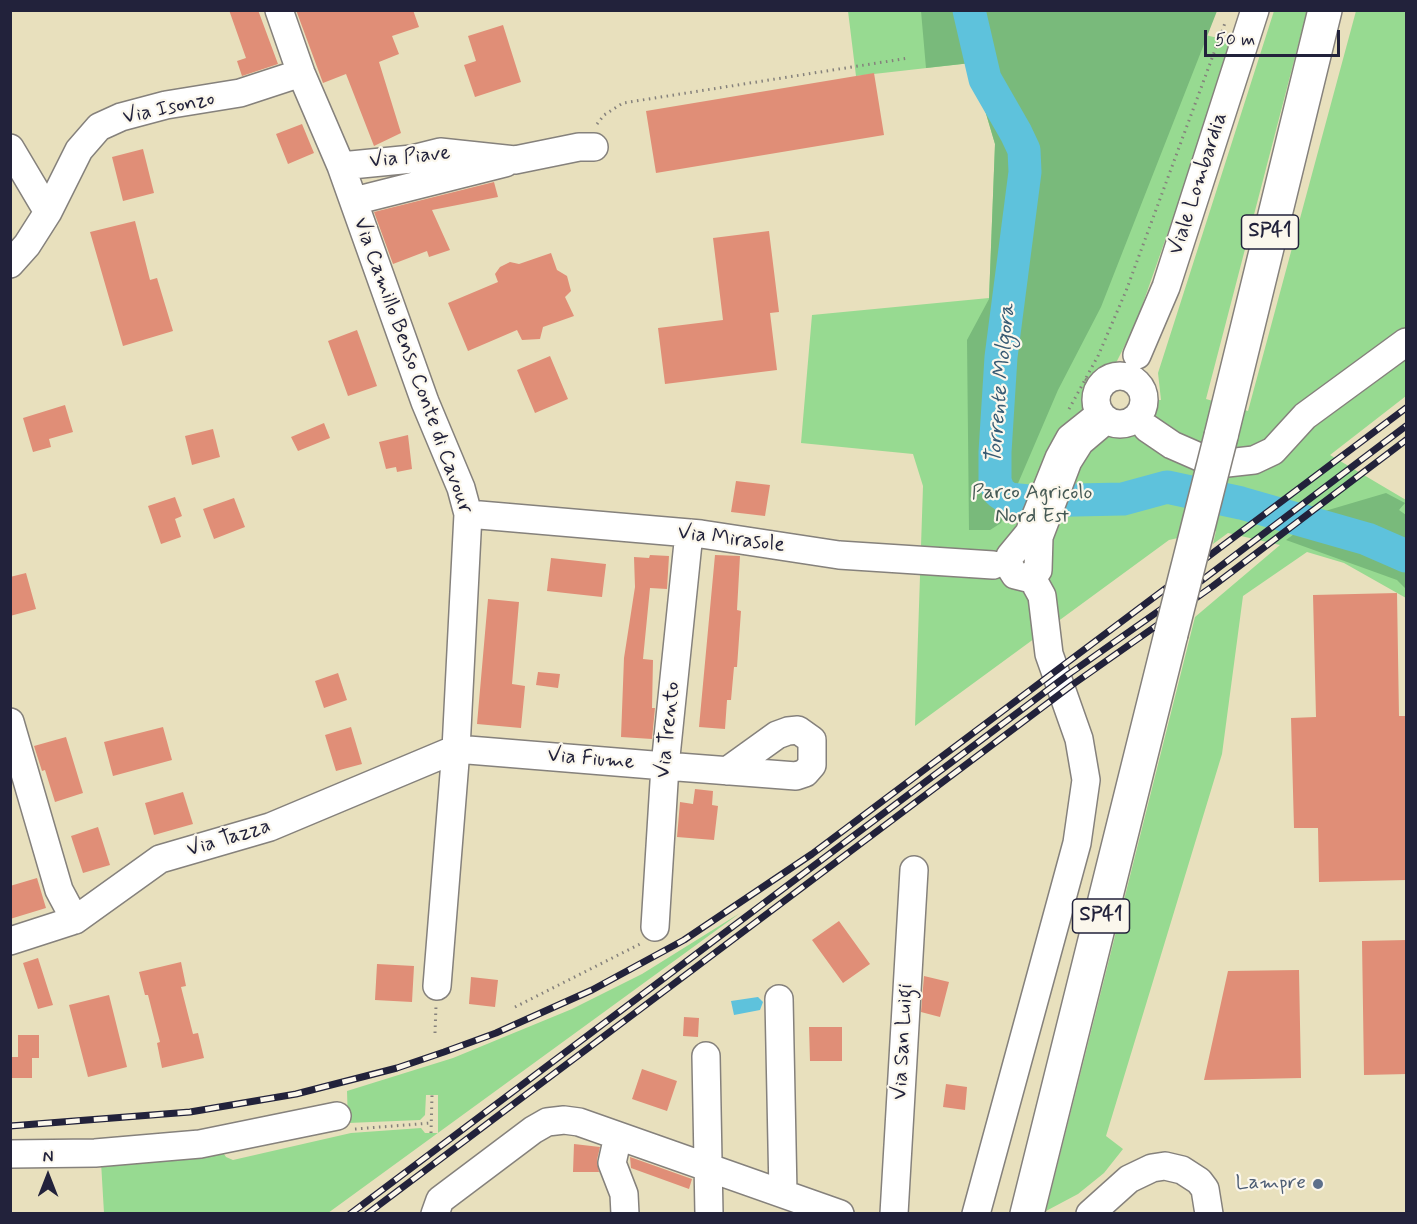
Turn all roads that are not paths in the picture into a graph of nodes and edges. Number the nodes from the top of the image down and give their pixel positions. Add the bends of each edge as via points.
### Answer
1 (279, 10) edge
2 (1255, 10) edge
3 (1326, 17) edge
4 (301, 73) junction
5 (586, 147) road end
6 (10, 148) edge
7 (515, 160) junction
8 (341, 166) junction
9 (354, 201) junction
10 (48, 212) junction
11 (10, 264) edge
12 (1407, 342) edge
13 (1118, 402) junction
14 (468, 514) junction
15 (689, 533) junction
16 (1012, 569) junction
17 (10, 722) edge
18 (456, 749) junction
19 (664, 766) junction
20 (727, 771) dead end
21 (914, 870) dead end
22 (75, 920) junction
23 (655, 927) road end
24 (10, 941) edge
25 (437, 986) dead end
26 (779, 999) dead end
27 (706, 1056) dead end
28 (337, 1116) dead end
29 (618, 1136) junction
30 (10, 1154) edge
31 (708, 1167) junction
32 (783, 1193) junction
33 (1029, 1206) edge
34 (438, 1207) edge
35 (625, 1214) edge
36 (710, 1214) edge
37 (840, 1214) edge
38 (894, 1214) edge
39 (976, 1214) edge
40 (1090, 1214) edge
41 (1209, 1214) edge

1 - 4 street, Via Camillo Benso Conte di Cavour
2 - 13 street, Viale Lombardia via 1166,287
3 - 33 main road, SP41, bridge
4 - 8 street, Via Camillo Benso Conte di Cavour
4 - 10 street, Via Isonzo via 240,93 121,117 99,127 79,150
5 - 7 street, Via Piave
6 - 10 street
7 - 8 street, Via Piave via 440,152 412,159
7 - 9 street, Via Piave
8 - 9 street, Via Camillo Benso Conte di Cavour
9 - 14 street, Via Camillo Benso Conte di Cavour
10 - 11 street, Via Isonzo
12 - 13 street via 1305,416 1272,451 1254,460 1227,463 1204,459 1172,445
13 - 16 street via 1071,438 1034,536
14 - 15 street, Via Mirasole
14 - 18 street, Via Camillo Benso Conte di Cavour
15 - 16 street, Via Mirasole via 839,555
15 - 19 street, Via Trento
16 - 39 street via 1042,596 1049,654 1078,739 1086,780 1077,843
17 - 22 street via 59,890
18 - 19 street, Via Fiume
18 - 22 street, Via Tazza via 270,827 160,859
18 - 25 street, Via Camillo Benso Conte di Cavour
19 - 20 street, Via Fiume
19 - 23 street, Via Trento
21 - 38 street, Via San Luigi
22 - 24 street, Via Tazza
26 - 32 street
27 - 31 street
28 - 30 street via 200,1144 94,1153
29 - 31 street
29 - 34 street via 579,1122 547,1122
29 - 35 street via 612,1163 624,1194
31 - 32 street
31 - 36 street
32 - 37 street
40 - 41 street via 1130,1179 1165,1166 1182,1170 1199,1181 1205,1188

